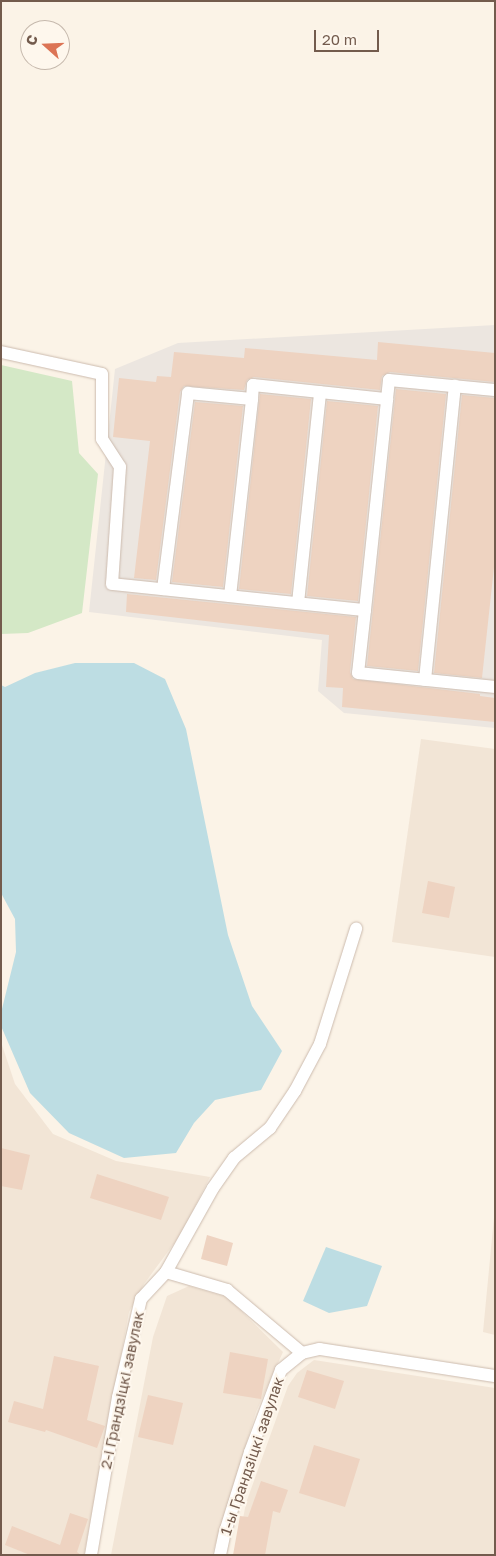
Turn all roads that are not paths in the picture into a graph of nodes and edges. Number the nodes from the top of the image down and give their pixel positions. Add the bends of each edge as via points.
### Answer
1 (1, 352) edge
2 (455, 386) junction
3 (495, 390) edge
4 (320, 392) junction
5 (252, 399) junction
6 (387, 399) junction
7 (163, 589) junction
8 (230, 596) junction
9 (298, 603) junction
10 (366, 610) junction
11 (425, 680) junction
12 (494, 683) edge
13 (356, 929) dead end
14 (166, 1272) junction
15 (302, 1353) junction
16 (495, 1376) edge
17 (91, 1555) edge
18 (220, 1555) edge

1 - 7 lane via 102,374 102,439 120,467 112,584
2 - 3 lane
2 - 6 lane via 389,380
2 - 11 lane
4 - 5 lane via 253,385
4 - 6 lane
4 - 9 lane
5 - 7 lane via 188,393
5 - 8 lane
6 - 10 lane
7 - 8 lane
8 - 9 lane
9 - 10 lane
10 - 11 lane via 358,673
11 - 12 lane
13 - 14 lane, 2-і Грандзіцкі завулак via 320,1044 295,1091 270,1128 234,1158
14 - 15 lane via 227,1290
14 - 17 lane, 2-і Грандзіцкі завулак via 141,1299 118,1398
15 - 16 lane, 1-ы Грандзіцкі завулак via 320,1348
15 - 18 lane, 1-ы Грандзіцкі завулак via 281,1370 250,1452

